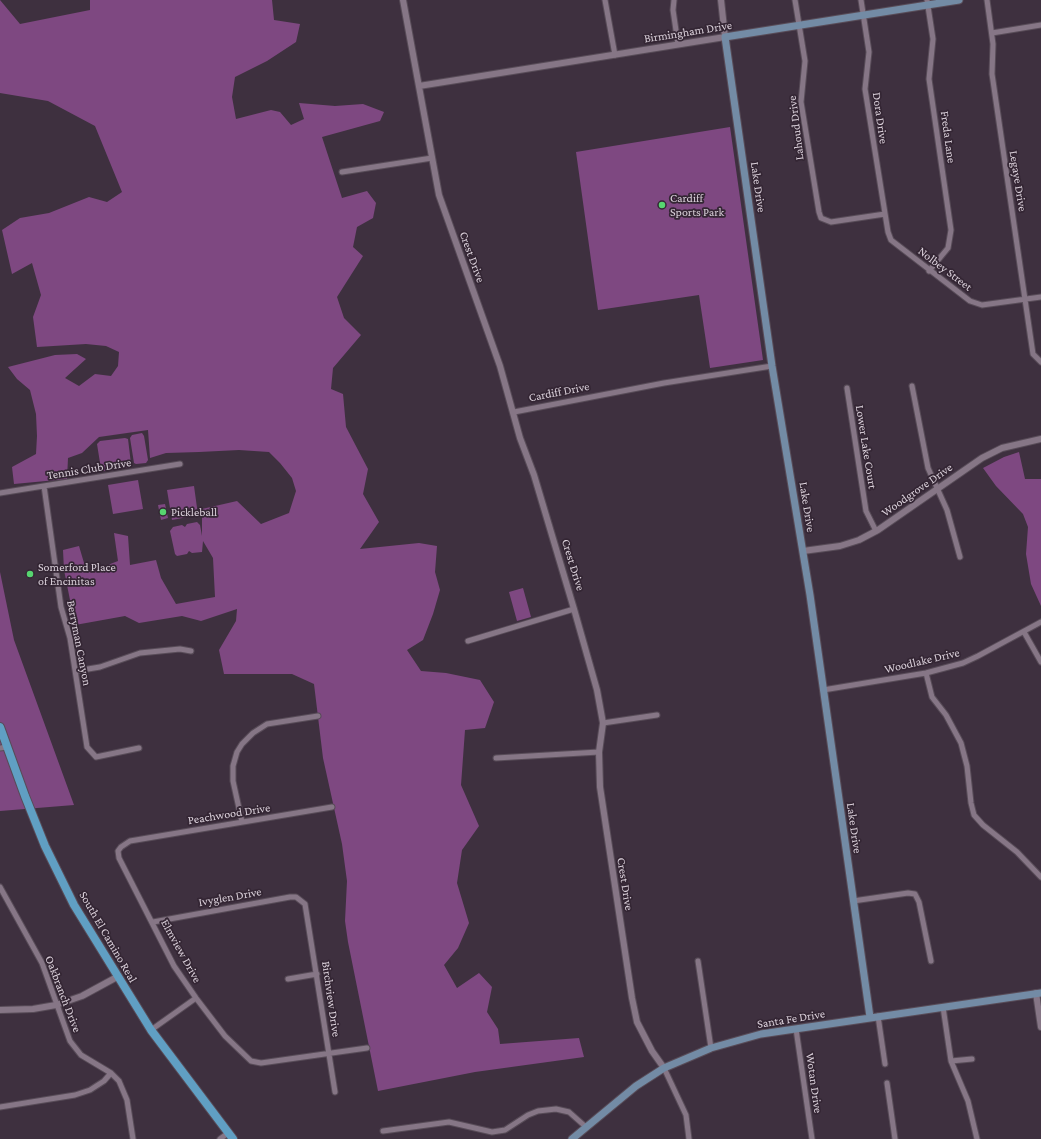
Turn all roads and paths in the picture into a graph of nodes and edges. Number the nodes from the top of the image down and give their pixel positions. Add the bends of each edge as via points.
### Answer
1 (403, 0) edge
2 (605, 0) edge
3 (674, 0) edge
4 (721, 0) edge
5 (795, 0) edge
6 (861, 0) edge
7 (959, 0) edge
8 (987, 0) edge
9 (927, 2) edge
10 (863, 16) junction
11 (800, 25) junction
12 (1041, 25) edge
13 (992, 33) junction
14 (725, 37) junction
15 (678, 44) junction
16 (615, 54) junction
17 (420, 86) junction
18 (432, 158) junction
19 (342, 172) dead end
20 (885, 214) junction
21 (929, 271) junction
22 (1041, 297) edge
23 (1026, 299) junction
24 (1041, 362) edge
25 (772, 366) junction
26 (912, 386) dead end
27 (847, 388) dead end
28 (514, 412) junction
29 (1041, 439) edge
30 (180, 464) dead end
31 (44, 486) junction
32 (938, 489) junction
33 (0, 493) edge
34 (876, 531) junction
35 (803, 551) junction
36 (960, 557) dead end
37 (574, 608) junction
38 (1041, 622) edge
39 (1024, 632) junction
40 (468, 641) dead end
41 (192, 651) dead end
42 (1041, 662) edge
43 (76, 671) junction
44 (926, 673) junction
45 (823, 690) junction
46 (657, 715) dead end
47 (318, 716) dead end
48 (603, 723) junction
49 (0, 727) edge
50 (3, 747) edge
51 (139, 748) dead end
52 (599, 752) junction
53 (496, 758) dead end
54 (332, 807) dead end
55 (242, 822) junction
56 (130, 841) joint
57 (1041, 877) edge
58 (0, 887) edge
59 (853, 901) junction
60 (307, 909) joint
61 (153, 922) junction
62 (931, 960) dead end
63 (698, 961) dead end
64 (317, 974) junction
65 (117, 976) junction
66 (288, 979) dead end
67 (1038, 993) edge
68 (196, 998) junction
69 (56, 1005) junction
70 (943, 1007) junction
71 (0, 1010) edge
72 (878, 1016) junction
73 (870, 1017) junction
74 (1041, 1027) edge
75 (796, 1029) junction
76 (151, 1030) junction
77 (367, 1048) dead end
78 (711, 1048) junction
79 (328, 1053) junction
80 (972, 1059) dead end
81 (951, 1061) junction
82 (886, 1064) dead end
83 (664, 1068) junction
84 (111, 1073) junction
85 (887, 1083) dead end
86 (335, 1092) dead end
87 (0, 1107) edge
88 (586, 1127) junction
89 (383, 1131) dead end
90 (230, 1136) edge
91 (133, 1139) edge
92 (220, 1139) edge
93 (572, 1139) edge
94 (689, 1139) edge
95 (812, 1139) edge
96 (895, 1139) edge
97 (977, 1139) edge

1 - 17 street, Crest Drive
2 - 16 street
3 - 15 street
4 - 14 street, Lake Drive
5 - 11 street, Lahoud Drive
6 - 10 street, Dora Drive
7 - 9 main road, Birmingham Drive
8 - 13 street, Legaye Drive
9 - 10 main road, Birmingham Drive
9 - 21 street, Freda Lane via 933,39 929,79 951,230 948,248
10 - 11 main road, Birmingham Drive
10 - 20 street, Dora Drive via 869,52 866,89
11 - 14 main road, Birmingham Drive
11 - 20 street, Lahoud Drive via 805,61 801,102 821,218 831,222
12 - 13 street
13 - 23 street, Legaye Drive via 992,74
14 - 15 street, Birmingham Drive
14 - 25 main road, Lake Drive
15 - 16 street, Birmingham Drive
16 - 17 street, Birmingham Drive
17 - 18 street, Crest Drive
18 - 19 street
18 - 28 street, Crest Drive via 439,195
20 - 21 street, Nolbey Street via 891,240
21 - 23 street, Nolbey Street via 970,301 982,304
22 - 23 street, Nolbey Street
23 - 24 street, Legaye Drive via 1033,354
25 - 28 street, Cardiff Drive via 609,392
25 - 35 main road, Lake Drive
26 - 32 street via 928,468
27 - 34 street, Lower Lake Court via 866,511
28 - 37 street, Crest Drive
29 - 32 street, Woodgrove Drive via 1002,448
30 - 31 street, Tennis Club Drive
31 - 33 street, Tennis Club Drive
31 - 43 street, Berryman Canyon via 61,606
32 - 34 street, Woodgrove Drive
32 - 36 street via 948,510
34 - 35 street, Woodgrove Drive via 840,546
35 - 45 main road, Lake Drive
37 - 40 street
37 - 48 street, Crest Drive via 597,690
38 - 39 street, Woodlake Drive
39 - 42 street
39 - 44 street, Woodlake Drive via 976,658
41 - 43 street via 180,648 140,653 100,667
43 - 51 street, Berryman Canyon via 87,748 90,752 99,756
44 - 45 street, Woodlake Drive
44 - 57 street via 932,697 946,715 961,743 974,815 1017,852
45 - 59 main road, Lake Drive
46 - 48 street
47 - 55 street via 267,724 242,744 233,766 233,781
48 - 52 street, Crest Drive
49 - 50 main road, South El Camino Real
50 - 65 main road, South El Camino Real via 45,846 74,905
52 - 53 street
52 - 83 street, Crest Drive via 600,787 637,1022
54 - 55 street, Peachwood Drive
55 - 56 street, Peachwood Drive
56 - 61 street, Elmview Drive via 118,851 119,858
58 - 69 street, Oakbranch Drive via 42,963
59 - 62 street via 915,894 919,902
59 - 73 main road, Lake Drive
60 - 61 street, Ivyglen Drive via 296,897 290,897
60 - 64 street, Birchview Drive
61 - 68 street, Elmview Drive via 174,966
63 - 78 street
64 - 66 street
64 - 79 street, Birchview Drive
65 - 69 street via 82,996
65 - 76 main road, South El Camino Real
67 - 70 main road, Santa Fe Drive
67 - 74 street
68 - 76 street
68 - 79 street, Elmview Drive via 225,1036 253,1062
69 - 71 street
69 - 84 street, Oakbranch Drive via 70,1041 81,1055
70 - 72 main road, Santa Fe Drive
70 - 81 street
72 - 73 main road, Santa Fe Drive
72 - 82 street
73 - 75 main road, Santa Fe Drive
75 - 78 main road, Santa Fe Drive via 761,1034
75 - 95 street, Wotan Drive
76 - 90 main road, South El Camino Real
77 - 79 street
78 - 83 main road, Santa Fe Drive
79 - 86 street, Birchview Drive
80 - 81 street
81 - 97 street via 968,1101
83 - 88 main road, Santa Fe Drive via 636,1086
83 - 94 street, Crest Drive via 686,1115
84 - 87 street via 90,1090 75,1095
84 - 91 street, Oakbranch Drive via 119,1081 127,1100
85 - 96 street
88 - 89 street via 569,1112 556,1109 538,1111 505,1130 492,1132 449,1122
88 - 93 main road, Santa Fe Drive
90 - 92 street

